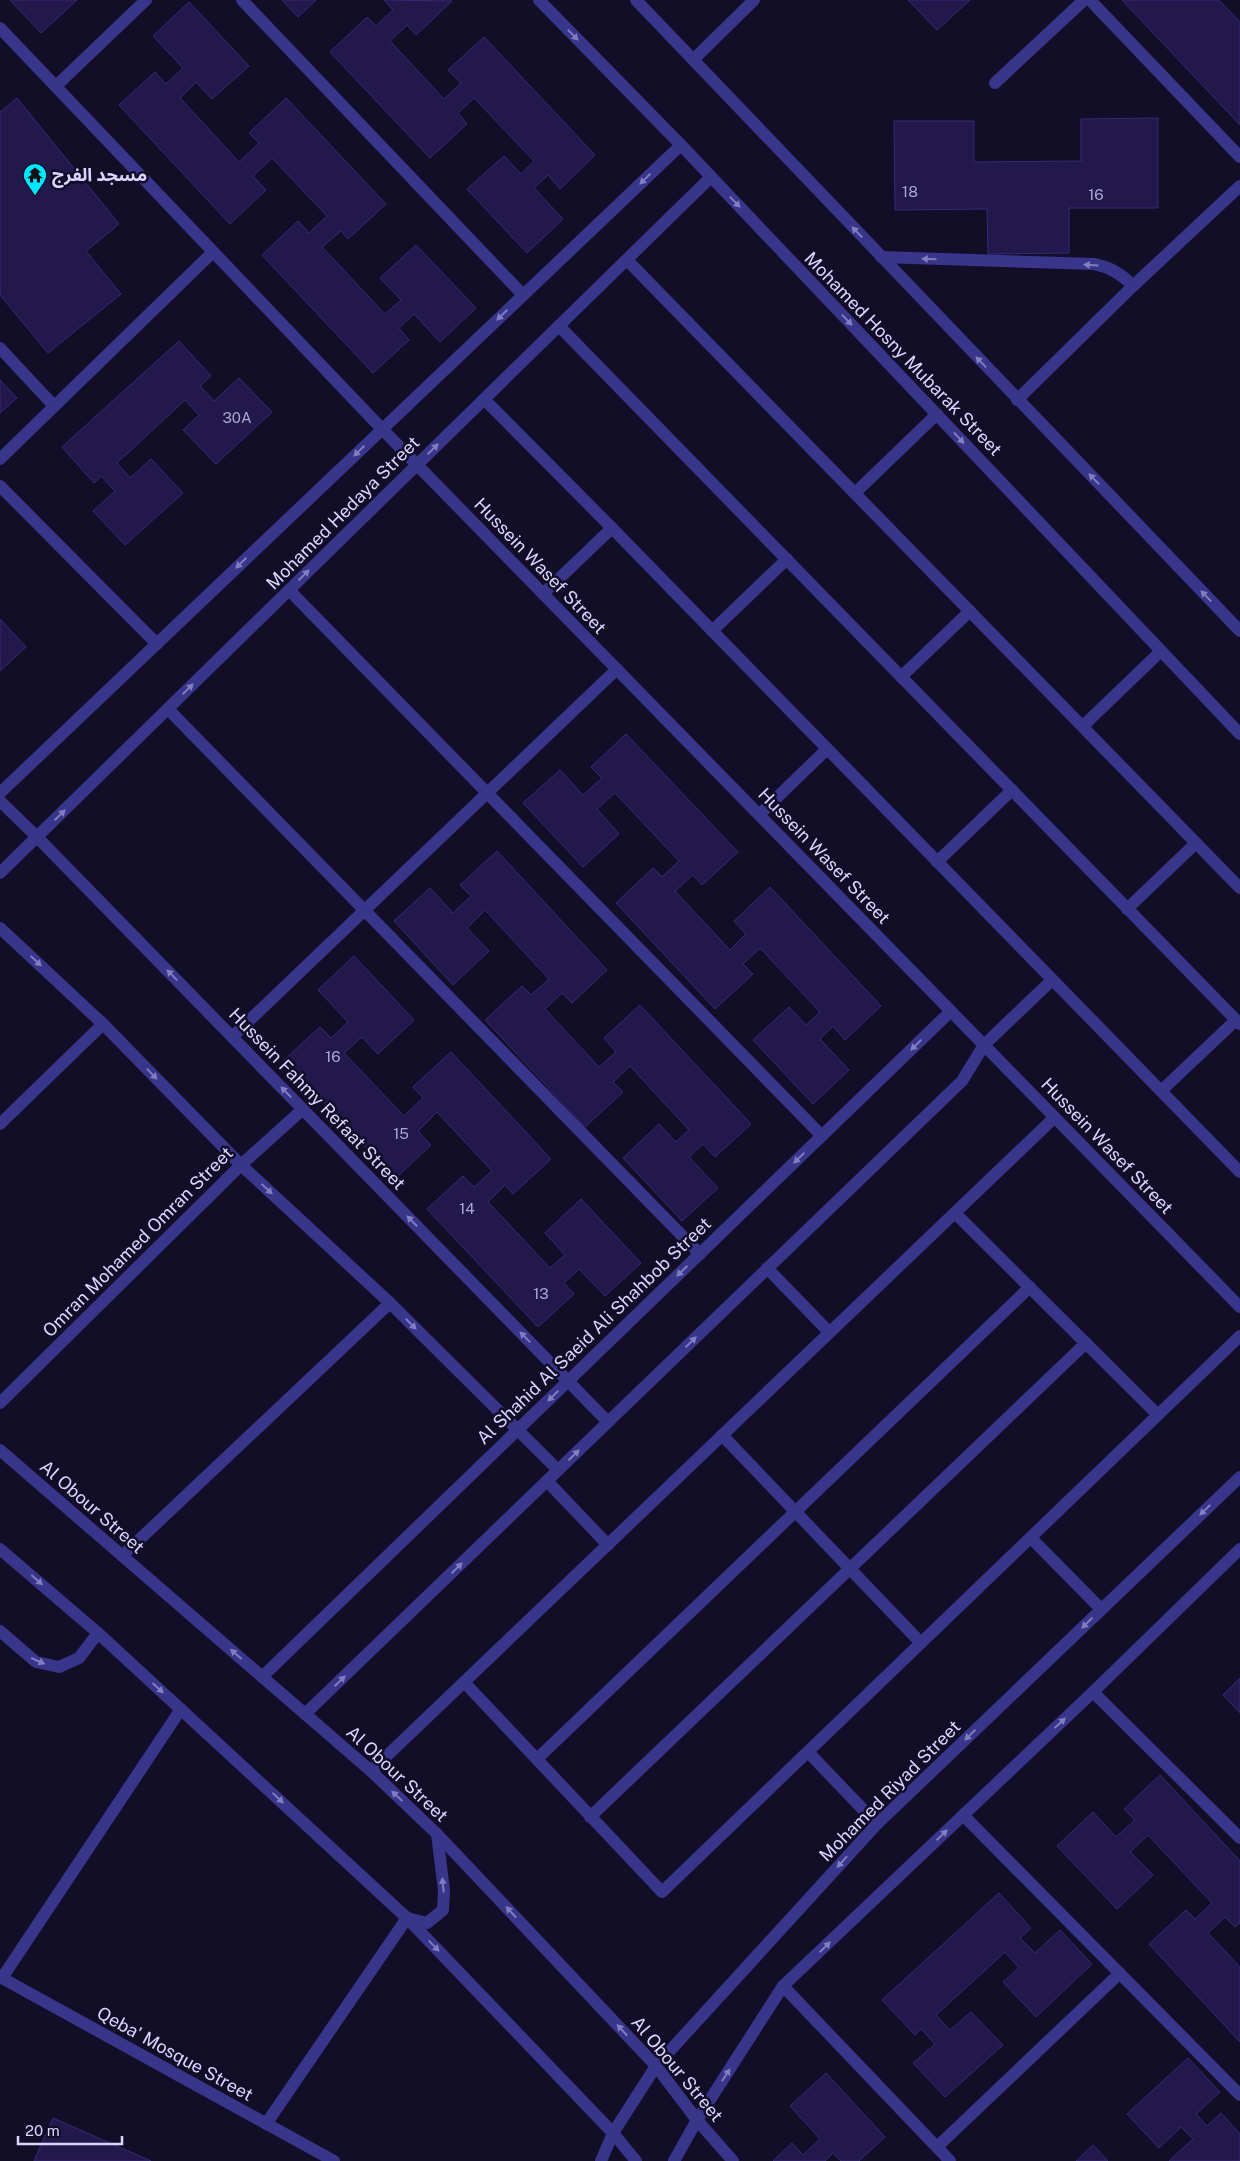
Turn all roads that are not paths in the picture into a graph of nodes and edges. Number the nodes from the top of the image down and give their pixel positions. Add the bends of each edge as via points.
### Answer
1 (146, 0) edge
2 (242, 0) edge
3 (540, 0) edge
4 (636, 0) edge
5 (754, 0) edge
6 (1084, 0) edge
7 (1090, 0) edge
8 (0, 28) edge
9 (693, 60) junction
10 (995, 83) dead end
11 (56, 86) junction
12 (681, 145) junction
13 (1240, 157) edge
14 (711, 177) junction
15 (1240, 186) edge
16 (213, 252) junction
17 (881, 257) junction
18 (626, 260) junction
19 (1133, 286) junction
20 (523, 295) junction
21 (559, 326) junction
22 (0, 348) edge
23 (484, 399) junction
24 (1017, 400) junction
25 (54, 406) junction
26 (937, 414) junction
27 (382, 429) junction
28 (0, 459) edge
29 (417, 465) junction
30 (0, 486) edge
31 (855, 493) junction
32 (612, 528) junction
33 (787, 559) junction
34 (289, 590) junction
35 (543, 594) junction
36 (970, 610) junction
37 (712, 631) junction
38 (1240, 631) edge
39 (156, 644) junction
40 (1161, 651) junction
41 (617, 670) junction
42 (901, 677) junction
43 (168, 709) junction
44 (1083, 726) junction
45 (1240, 734) edge
46 (827, 748) junction
47 (1012, 790) junction
48 (0, 793) edge
49 (487, 793) junction
50 (0, 801) edge
51 (759, 815) junction
52 (37, 837) junction
53 (1196, 843) junction
54 (937, 862) junction
55 (0, 874) edge
56 (1240, 888) edge
57 (1127, 909) junction
58 (364, 910) junction
59 (0, 928) edge
60 (1052, 980) junction
61 (951, 1011) junction
62 (1238, 1022) edge
63 (103, 1024) junction
64 (232, 1037) junction
65 (984, 1045) junction
66 (1161, 1092) junction
67 (303, 1109) junction
68 (1054, 1118) junction
69 (0, 1124) edge
70 (822, 1136) junction
71 (241, 1165) junction
72 (1240, 1172) edge
73 (954, 1213) junction
74 (700, 1254) junction
75 (767, 1268) junction
76 (1030, 1287) junction
77 (390, 1303) junction
78 (1240, 1307) edge
79 (830, 1332) junction
80 (1240, 1336) edge
81 (1086, 1343) junction
82 (568, 1381) junction
83 (0, 1403) edge
84 (1158, 1415) junction
85 (608, 1422) junction
86 (518, 1429) junction
87 (722, 1435) junction
88 (0, 1450) edge
89 (558, 1470) junction
90 (1240, 1477) edge
91 (546, 1481) junction
92 (796, 1512) junction
93 (1031, 1538) junction
94 (608, 1545) junction
95 (0, 1548) edge
96 (1240, 1549) edge
97 (122, 1556) junction
98 (850, 1568) junction
99 (1101, 1610) junction
100 (0, 1631) edge
101 (98, 1633) junction
102 (921, 1643) junction
103 (262, 1677) junction
104 (464, 1682) junction
105 (1093, 1692) junction
106 (181, 1709) junction
107 (305, 1714) junction
108 (808, 1752) junction
109 (537, 1759) junction
110 (371, 1771) junction
111 (963, 1815) junction
112 (590, 1817) junction
113 (877, 1824) junction
114 (437, 1834) junction
115 (1240, 1838) edge
116 (407, 1918) junction
117 (1120, 1974) junction
118 (1, 1979) edge
119 (783, 1986) junction
120 (656, 2066) junction
121 (1240, 2095) edge
122 (697, 2120) junction
123 (266, 2124) junction
124 (614, 2133) junction
125 (937, 2147) junction
126 (334, 2161) edge
127 (601, 2161) edge
128 (636, 2161) edge
129 (674, 2161) edge
130 (733, 2161) edge
131 (950, 2161) edge

1 - 11 street
2 - 20 street
3 -> 12 street, Mohamed Hosny Mubarak Street
4 - 9 street
5 - 9 street
6 - 10 street
7 - 13 street
8 - 11 street, Hussein Wasef Street
17 -> 9 street
11 - 16 street, Hussein Wasef Street
12 - 14 street, Mohamed Hosny Mubarak Street
12 -> 20 street, Mohamed Hedaya Street
14 - 18 street, Mohamed Hedaya Street
14 -> 26 street, Mohamed Hosny Mubarak Street
15 - 19 street
16 - 25 street
16 - 27 street, Hussein Wasef Street
19 -> 17 street via 1116,271 1094,264
24 -> 17 street
18 - 21 street, Mohamed Hedaya Street
18 - 31 street
19 - 24 street
20 -> 27 street, Mohamed Hedaya Street
21 - 23 street, Mohamed Hedaya Street
21 - 33 street
22 - 25 street
29 -> 23 street, Mohamed Hedaya Street
23 - 32 street
38 -> 24 street
25 - 28 street
26 - 31 street
26 -> 40 street, Mohamed Hosny Mubarak Street
27 - 29 street, Hussein Wasef Street
27 -> 39 street, Mohamed Hedaya Street
34 -> 29 street, Mohamed Hedaya Street
29 - 35 street, Hussein Wasef Street
30 - 39 street
31 - 36 street
32 - 35 street
32 - 37 street
33 - 37 street
33 - 42 street
43 -> 34 street, Mohamed Hedaya Street
34 - 49 street
35 - 41 street, Hussein Wasef Street
36 - 42 street
36 - 44 street
37 - 46 street
39 - 48 street, Mohamed Hedaya Street
40 - 44 street
40 - 45 street, Mohamed Hosny Mubarak Street
41 - 49 street
41 - 51 street, Hussein Wasef Street
42 - 47 street
52 -> 43 street, Mohamed Hedaya Street
43 - 58 street
44 - 53 street
46 - 51 street
46 - 54 street
47 - 54 street
47 - 57 street
49 - 58 street
49 - 70 street
50 - 52 street, Hussein Fahmy Refaat Street
51 - 61 street, Hussein Wasef Street
52 - 55 street, Mohamed Hedaya Street
64 -> 52 street, Hussein Fahmy Refaat Street
53 - 56 street
53 - 57 street
54 - 60 street
57 - 62 street
58 - 64 street
58 - 74 street
59 -> 63 street
60 - 65 street
60 - 66 street
61 - 65 street, Hussein Wasef Street
61 -> 70 street, Al Shahid Al Saeid Ali Shahbob Street
62 - 66 street
63 - 69 street
63 -> 71 street
67 -> 64 street, Hussein Fahmy Refaat Street
65 - 68 street, Hussein Wasef Street
65 - 75 street via 962,1082
66 - 72 street
67 - 71 street, Omran Mohamed Omran Street
82 -> 67 street, Hussein Fahmy Refaat Street
68 - 73 street
68 - 78 street, Hussein Wasef Street
70 -> 74 street, Al Shahid Al Saeid Ali Shahbob Street
71 -> 77 street
71 - 83 street, Omran Mohamed Omran Street
73 - 76 street
73 - 79 street
74 -> 82 street, Al Shahid Al Saeid Ali Shahbob Street
75 - 79 street
85 -> 75 street
76 - 81 street
76 - 92 street
77 -> 86 street
77 - 97 street
79 - 87 street
80 - 84 street
81 - 84 street
81 - 98 street
82 - 85 street, Hussein Fahmy Refaat Street
82 -> 86 street, Al Shahid Al Saeid Ali Shahbob Street
84 - 93 street
89 -> 85 street
86 - 89 street
86 - 103 street, Al Shahid Al Saeid Ali Shahbob Street
87 - 92 street
87 - 94 street
88 - 97 street, Al Obour Street
89 - 91 street
90 -> 99 street, Mohamed Riyad Street
91 - 94 street
107 -> 91 street
92 - 98 street
92 - 109 street
93 - 99 street
93 - 102 street
94 - 104 street
95 -> 101 street
96 - 105 street
103 -> 97 street, Al Obour Street
98 - 102 street
98 - 112 street
99 -> 113 street, Mohamed Riyad Street
100 -> 101 street via 36,1662 59,1667 80,1658
101 -> 106 street
102 - 108 street
103 - 107 street, Al Obour Street
104 - 109 street
104 - 110 street
111 -> 105 street
105 - 115 street
106 -> 116 street
106 - 118 street
107 - 110 street, Al Obour Street
108 - 112 street via 662,1892
108 - 113 street
109 - 112 street
114 -> 110 street, Al Obour Street
111 - 117 street
119 -> 111 street
113 -> 120 street, Mohamed Riyad Street
116 -> 114 street via 426,1923 443,1910 444,1890
120 -> 114 street, Al Obour Street
116 - 123 street
116 -> 124 street
117 - 121 street
117 - 125 street
118 - 123 street, Qeba' Mosque Street
122 -> 119 street
119 - 125 street
120 - 122 street, Al Obour Street
120 - 124 street, Mohamed Riyad Street
122 - 129 street
122 - 130 street, Al Obour Street
123 - 126 street, Qeba' Mosque Street
124 - 127 street, Mohamed Riyad Street
124 - 128 street
125 - 131 street

